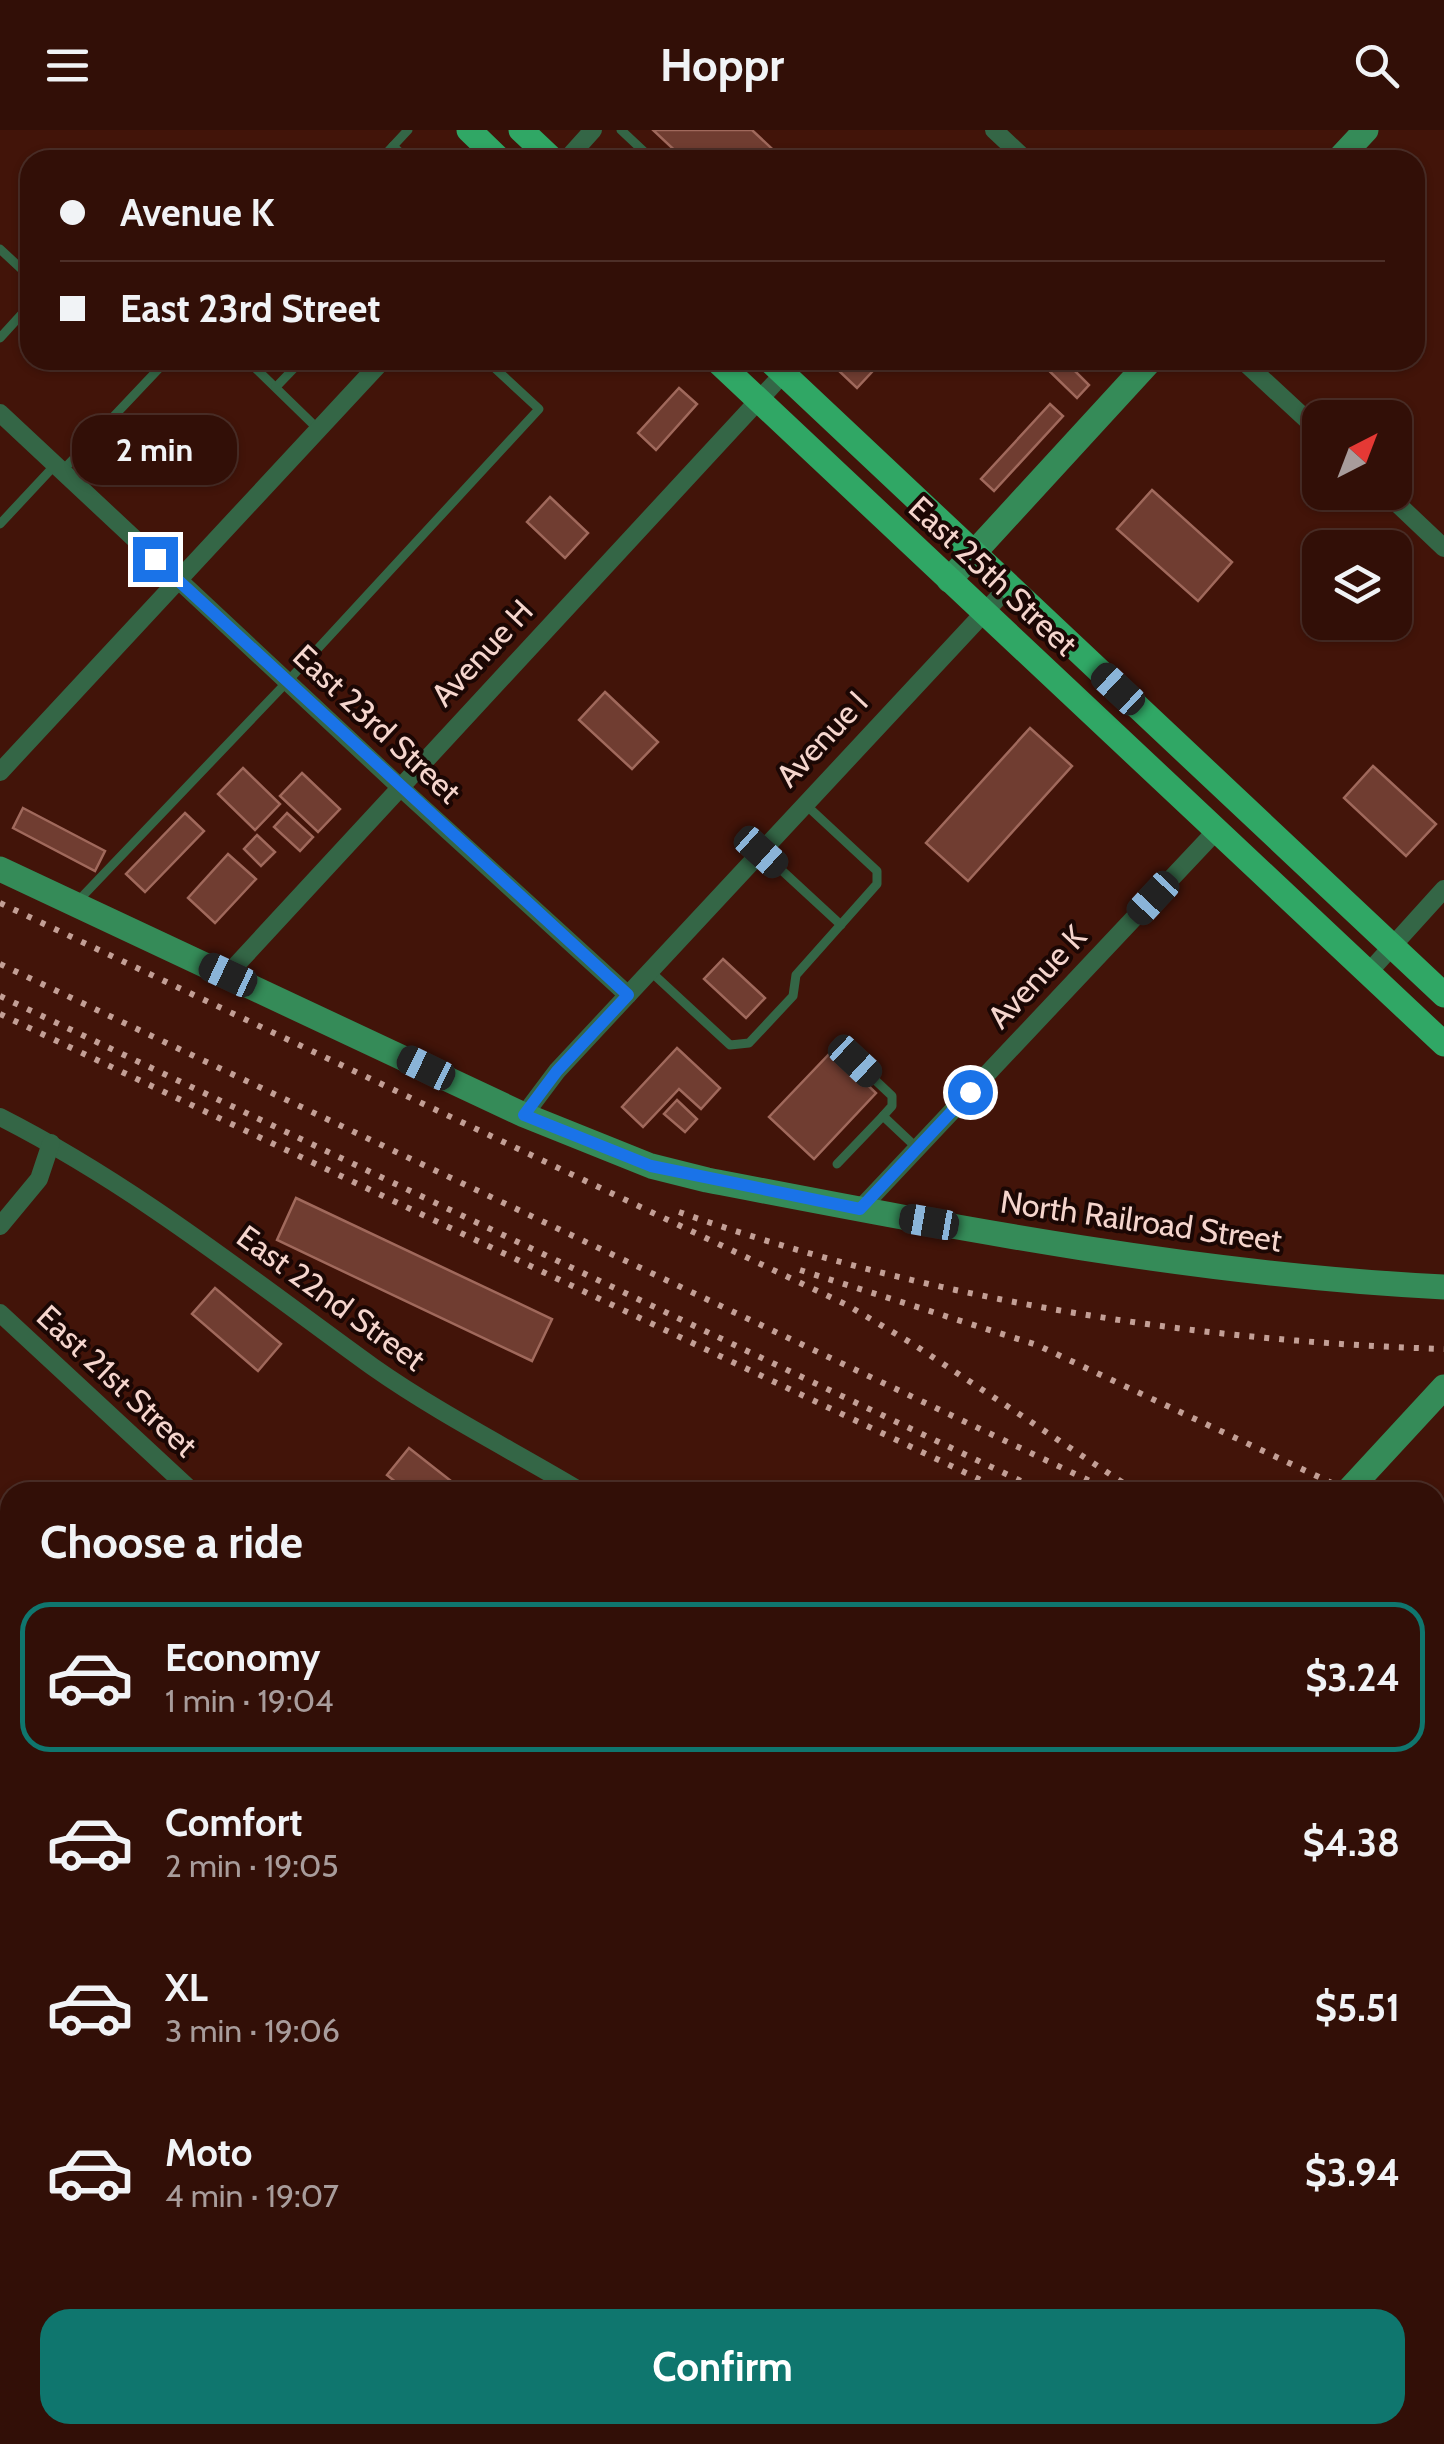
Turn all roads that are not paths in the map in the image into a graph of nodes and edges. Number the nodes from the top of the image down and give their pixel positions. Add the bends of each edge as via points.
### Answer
1 (408, 130) edge
2 (469, 130) edge
3 (521, 130) edge
4 (594, 130) edge
5 (621, 130) edge
6 (994, 130) edge
7 (1366, 130) edge
8 (393, 146) junction
9 (389, 150) edge
10 (397, 150) edge
11 (490, 150) edge
12 (542, 150) edge
13 (575, 150) edge
14 (642, 150) edge
15 (1015, 150) edge
16 (1347, 150) edge
17 (0, 249) edge
18 (20, 268) edge
19 (20, 317) edge
20 (0, 338) edge
21 (157, 370) edge
22 (258, 370) edge
23 (292, 370) edge
24 (374, 370) edge
25 (497, 370) edge
26 (727, 370) edge
27 (780, 370) edge
28 (788, 370) edge
29 (1142, 370) edge
30 (1253, 370) edge
31 (276, 387) junction
32 (760, 400) junction
33 (0, 413) edge
34 (1302, 415) edge
35 (318, 430) junction
36 (59, 468) junction
37 (1404, 510) edge
38 (0, 524) edge
39 (1444, 548) edge
40 (973, 553) junction
41 (949, 580) junction
42 (178, 581) junction
43 (1009, 586) junction
44 (984, 613) junction
45 (287, 682) junction
46 (0, 772) edge
47 (400, 787) junction
48 (806, 805) junction
49 (1216, 831) junction
50 (761, 852) junction
51 (0, 870) edge
52 (1444, 889) edge
53 (76, 903) junction
54 (841, 924) junction
55 (1392, 946) junction
56 (650, 972) junction
57 (1368, 972) junction
58 (228, 975) junction
59 (628, 995) junction
60 (1444, 995) edge
61 (1444, 1044) edge
62 (855, 1061) dead end
63 (524, 1115) junction
64 (0, 1116) edge
65 (883, 1116) junction
66 (52, 1143) junction
67 (917, 1148) junction
68 (837, 1164) dead end
69 (860, 1209) junction
70 (0, 1226) edge
71 (1444, 1287) edge
72 (0, 1313) edge
73 (1444, 1387) edge
74 (176, 1476) junction
75 (170, 1482) edge
76 (182, 1482) edge
77 (564, 1482) edge
78 (1355, 1482) edge

1 - 8 lane
2 - 11 main road
3 - 12 main road
4 - 13 street
5 - 14 lane
6 - 15 street
7 - 16 main road
8 - 9 lane
8 - 10 lane
17 - 18 lane
19 - 20 lane
21 - 36 lane
22 - 31 lane
23 - 31 lane
24 - 35 street
25 - 45 lane via 539,409
26 - 32 main road, East 25th Street
27 - 32 street, Avenue H
28 - 40 main road, East 25th Street
29 - 40 main road
30 - 34 street
31 - 35 lane
32 - 41 main road, East 25th Street
32 - 47 street, Avenue H
33 - 36 street, East 23rd Street
35 - 42 street
36 - 38 lane
36 - 42 street, East 23rd Street
37 - 39 street
40 - 41 main road
40 - 43 main road, East 25th Street
41 - 44 main road, East 25th Street
42 - 45 street, East 23rd Street
42 - 46 street
43 - 44 street, Avenue I
43 - 55 main road, East 25th Street
44 - 48 street, Avenue I
44 - 49 main road, East 25th Street
45 - 47 street, East 23rd Street
45 - 53 lane
47 - 58 street, Avenue H
47 - 59 street, East 23rd Street
48 - 50 street, Avenue I
48 - 54 lane via 876,871 877,884
49 - 57 main road, East 25th Street
49 - 67 street, Avenue K
50 - 54 lane
50 - 56 street, Avenue I
51 - 53 main road, North Railroad Street
52 - 55 street
53 - 58 main road, North Railroad Street
54 - 56 lane via 796,975 792,996 749,1043 730,1046
55 - 57 street
55 - 60 main road, East 25th Street
56 - 59 street, Avenue I
57 - 61 main road, East 25th Street
58 - 63 main road, North Railroad Street
59 - 63 street, Avenue I
62 - 65 lane via 892,1096
63 - 69 main road, North Railroad Street via 651,1166
64 - 66 street
65 - 67 lane
65 - 68 lane
66 - 70 street via 39,1179
66 - 77 street, East 22nd Street via 448,1416
67 - 69 street, Avenue K
69 - 71 main road, North Railroad Street via 1104,1253 1363,1284
72 - 74 street, East 21st Street
73 - 78 main road, bridge
74 - 75 street
74 - 76 street, East 21st Street

